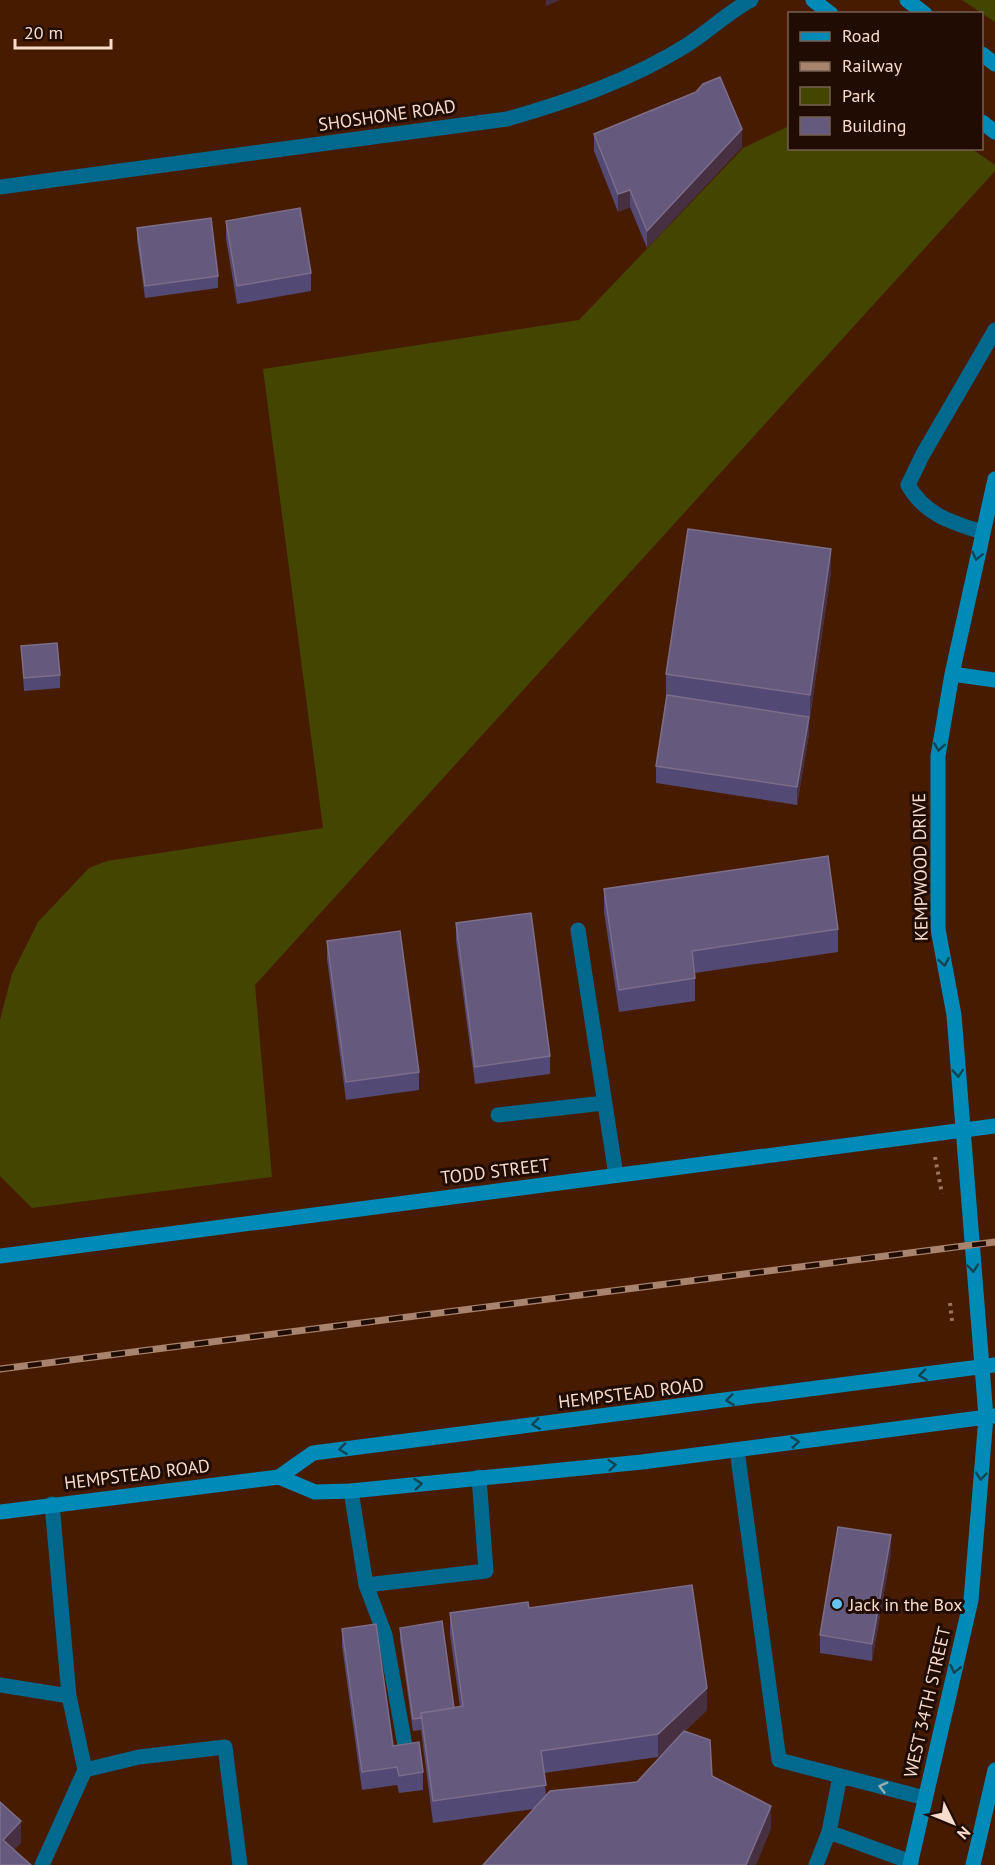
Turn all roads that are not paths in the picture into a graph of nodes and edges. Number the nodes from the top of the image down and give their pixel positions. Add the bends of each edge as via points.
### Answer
1 (751, 0) edge
2 (813, 0) edge
3 (907, 0) edge
4 (828, 12) edge
5 (923, 12) edge
6 (0, 187) edge
7 (995, 330) edge
8 (995, 478) edge
9 (982, 532) junction
10 (952, 674) junction
11 (995, 680) edge
12 (578, 930) dead end
13 (604, 1103) junction
14 (498, 1115) dead end
15 (995, 1126) edge
16 (962, 1130) junction
17 (616, 1175) junction
18 (0, 1256) edge
19 (988, 1366) edge
20 (990, 1417) edge
21 (737, 1450) junction
22 (279, 1477) junction
23 (479, 1477) junction
24 (351, 1491) junction
25 (52, 1504) junction
26 (0, 1512) edge
27 (366, 1585) junction
28 (0, 1685) edge
29 (69, 1696) junction
30 (406, 1751) edge
31 (85, 1770) junction
32 (995, 1770) edge
33 (840, 1776) junction
34 (926, 1798) junction
35 (829, 1832) junction
36 (910, 1863) edge
37 (42, 1865) edge
38 (240, 1865) edge
39 (816, 1865) edge
40 (973, 1865) edge

1 - 6 street, SHOSHONE ROAD via 685,46 629,76 570,101 507,119
2 - 4 main road
3 - 5 main road
7 - 9 street via 908,485 936,516
8 - 9 main road, KEMPWOOD DRIVE
9 -> 10 main road, KEMPWOOD DRIVE
10 - 11 main road
10 -> 16 main road, KEMPWOOD DRIVE via 938,756 938,929 954,1015
12 - 13 street
13 - 14 street
13 - 17 street
15 - 16 main road, TODD STREET
16 - 17 main road, TODD STREET
16 -> 19 main road, KEMPWOOD DRIVE
17 - 18 main road, TODD STREET
19 - 20 main road, WEST 34TH STREET
19 -> 22 main road, HEMPSTEAD ROAD via 313,1453
21 -> 20 main road, HEMPSTEAD ROAD
20 -> 34 main road, WEST 34TH STREET via 971,1600
23 -> 21 main road, HEMPSTEAD ROAD
21 - 33 street via 778,1760
22 - 24 main road, HEMPSTEAD ROAD via 315,1492
22 - 25 main road, HEMPSTEAD ROAD
24 -> 23 main road, HEMPSTEAD ROAD
23 - 27 street via 486,1570
24 - 27 street
25 - 26 main road, HEMPSTEAD ROAD
25 - 29 street
27 - 30 street via 386,1635
28 - 29 street
29 - 31 street
31 - 37 street
31 - 38 street via 139,1758 225,1747
32 - 40 main road
34 -> 33 street
33 - 35 street
34 - 36 main road, WEST 34TH STREET
35 - 36 street
35 - 39 street

